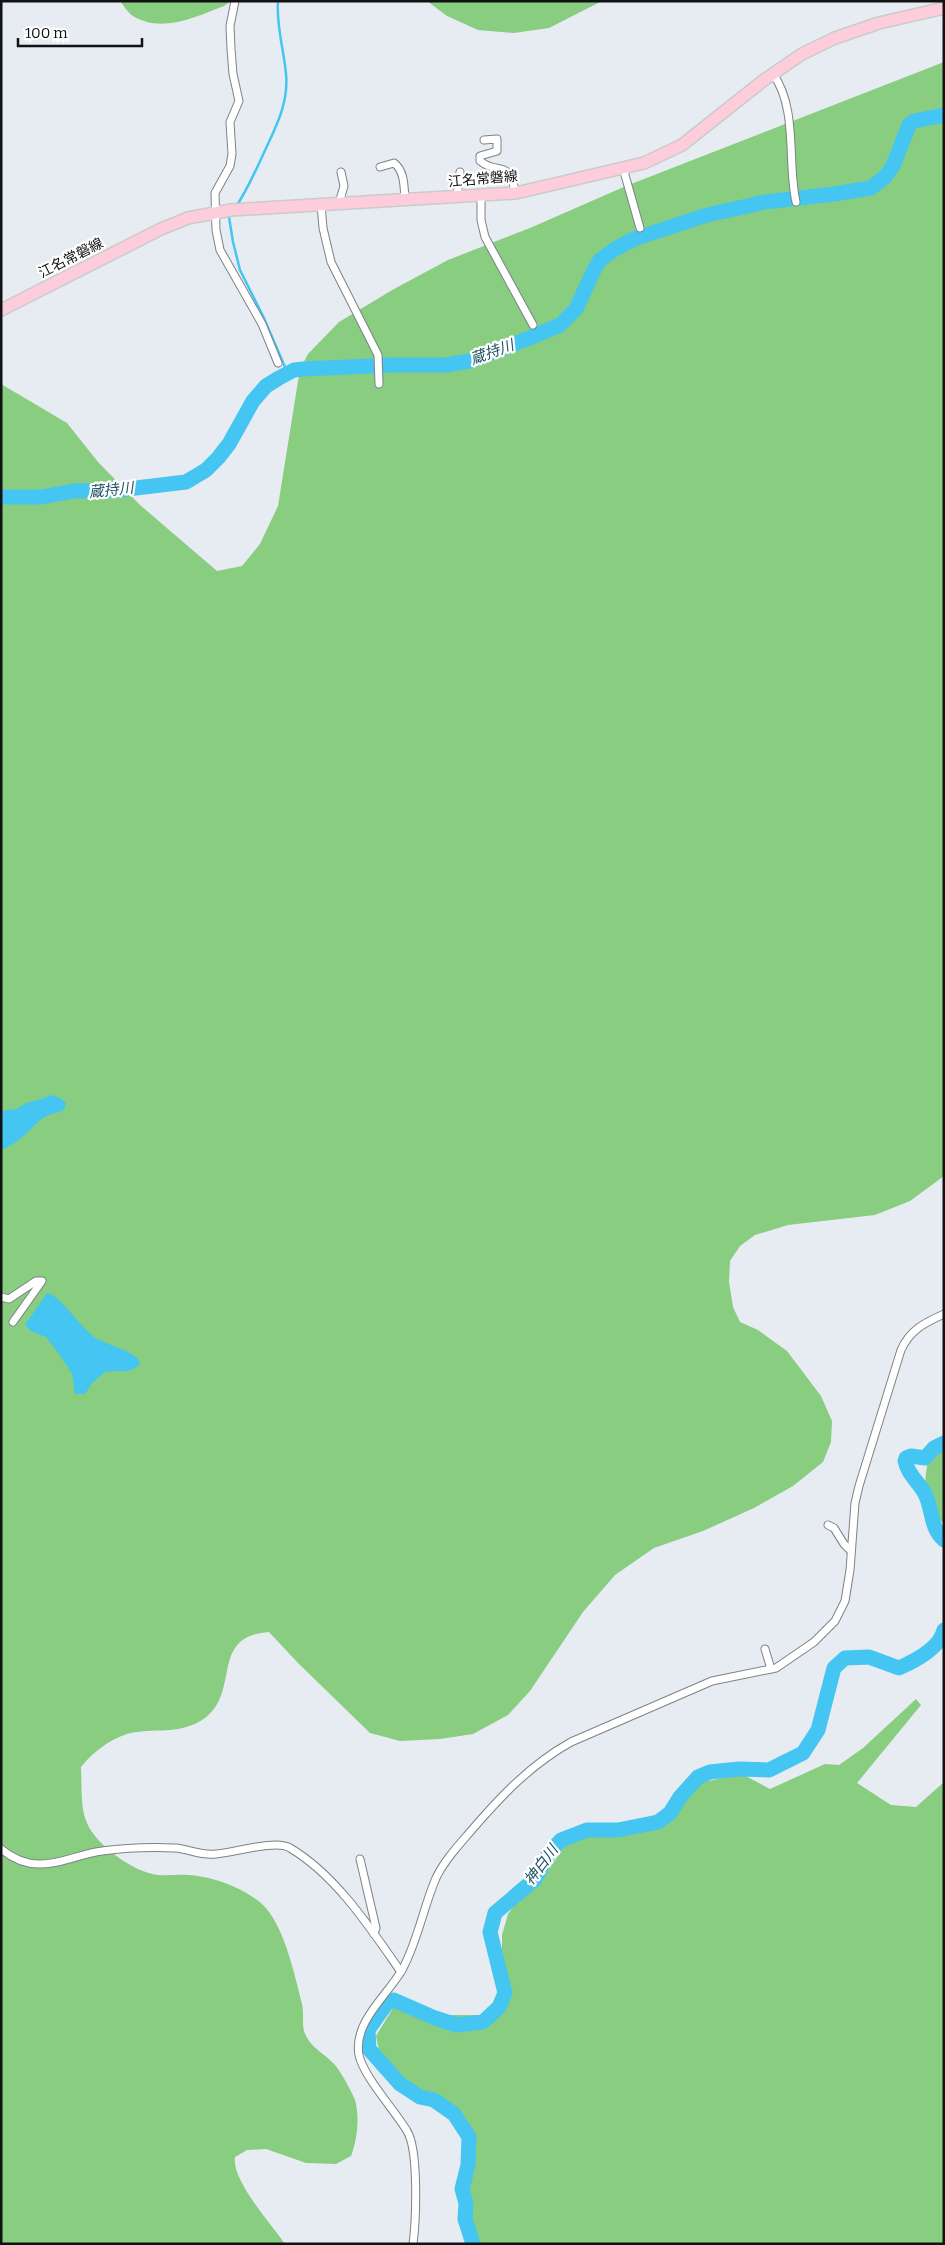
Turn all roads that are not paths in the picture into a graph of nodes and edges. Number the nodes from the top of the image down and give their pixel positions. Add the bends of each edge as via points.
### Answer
1 (235, 1) edge
2 (944, 8) edge
3 (773, 74) junction
4 (484, 140) dead end
5 (380, 167) dead end
6 (623, 168) junction
7 (341, 172) dead end
8 (460, 172) dead end
9 (516, 193) junction
10 (457, 196) junction
11 (481, 196) junction
12 (405, 200) junction
13 (796, 202) dead end
14 (339, 203) junction
15 (321, 204) junction
16 (216, 212) junction
17 (640, 228) dead end
18 (1, 310) edge
19 (533, 326) dead end
20 (278, 363) dead end
21 (379, 384) dead end
22 (1, 1297) edge
23 (944, 1314) edge
24 (13, 1322) dead end
25 (828, 1525) dead end
26 (852, 1551) junction
27 (765, 1648) dead end
28 (771, 1669) junction
29 (1, 1849) edge
30 (360, 1859) dead end
31 (374, 1934) junction
32 (401, 1972) junction
33 (413, 2244) edge

1 - 16 street via 230,26 231,49 240,101 230,122 232,154 230,166 215,193
2 - 3 main road, 江名常磐線 via 879,23 835,38 802,54
3 - 6 main road, 江名常磐線 via 682,145 644,163
3 - 13 street via 788,118
4 - 9 street via 497,139 499,148 480,156 480,162 506,169
5 - 12 street via 398,165
6 - 9 main road, 江名常磐線
6 - 17 street
7 - 14 street via 344,186
8 - 10 street
9 - 11 main road, 江名常磐線
10 - 11 main road, 江名常磐線
10 - 12 main road, 江名常磐線
11 - 19 street via 485,237
12 - 14 main road, 江名常磐線
14 - 15 main road, 江名常磐線
15 - 16 main road, 江名常磐線
15 - 21 street via 331,262 378,355
16 - 18 main road, 江名常磐線 via 188,218 161,229
16 - 20 street via 220,250 258,316
22 - 24 street via 9,1299 42,1281
23 - 26 street via 913,1330 901,1350 859,1486
25 - 26 street
26 - 28 street via 847,1591 835,1621 792,1659
27 - 28 street
28 - 32 street via 697,1687 571,1742 523,1776 500,1797 437,1877
29 - 31 street via 24,1862 40,1864 102,1851 173,1848 214,1854 276,1845 289,1847 341,1892
30 - 31 street via 376,1928
31 - 32 street
32 - 33 street via 365,2022 358,2043 359,2056 368,2075 412,2140

